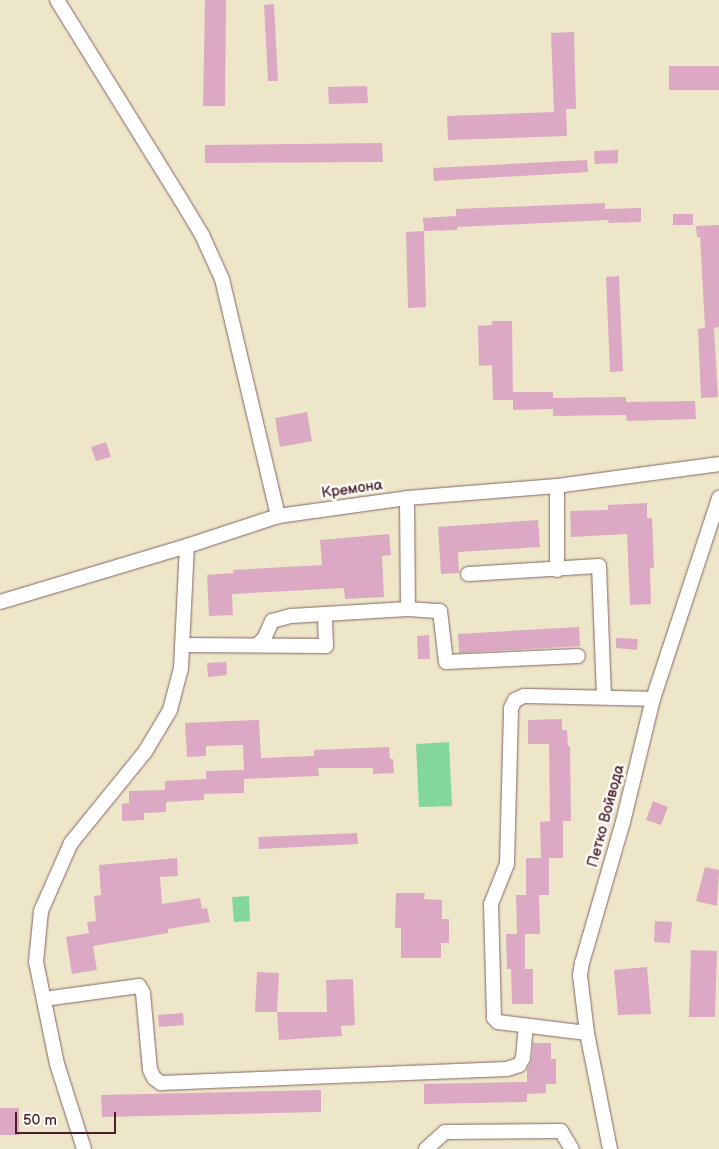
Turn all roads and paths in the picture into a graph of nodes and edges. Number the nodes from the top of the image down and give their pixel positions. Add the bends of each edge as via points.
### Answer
1 (57, 0) edge
2 (719, 464) edge
3 (557, 486) junction
4 (407, 498) junction
5 (719, 498) edge
6 (278, 516) junction
7 (187, 546) junction
8 (557, 570) junction
9 (468, 574) dead end
10 (0, 602) edge
11 (408, 609) junction
12 (325, 614) junction
13 (258, 644) junction
14 (182, 645) junction
15 (578, 656) dead end
16 (604, 697) junction
17 (652, 698) junction
18 (44, 999) junction
19 (526, 1026) junction
20 (588, 1033) junction
21 (84, 1149) edge
22 (426, 1149) edge
23 (572, 1149) edge
24 (610, 1149) edge

1 - 6 street via 181,200 222,279
2 - 3 street, Кремона
3 - 4 street, Кремона
3 - 8 street
4 - 6 street, Кремона
4 - 11 street
5 - 17 street, Петко Войвода
6 - 7 street, Кремона
7 - 10 street, Кремона
7 - 14 street
8 - 9 street
8 - 16 street via 599,566
11 - 12 street
11 - 15 street via 440,611 446,662
12 - 13 street via 272,621 264,639
12 - 13 street via 326,646
13 - 14 street
14 - 18 street via 181,668 170,710 145,752 70,843 40,912 36,962
16 - 17 street
16 - 19 street via 524,696 515,700 511,708 507,864 491,904 492,1009 498,1022
17 - 20 street, Петко Войвода via 624,822 582,963 580,975
18 - 19 street via 139,986 143,993 150,1070 161,1083 507,1069 518,1065 523,1058
18 - 21 street via 57,1064
19 - 20 street
20 - 24 street, Петко Войвода
22 - 23 street via 445,1132 561,1132

